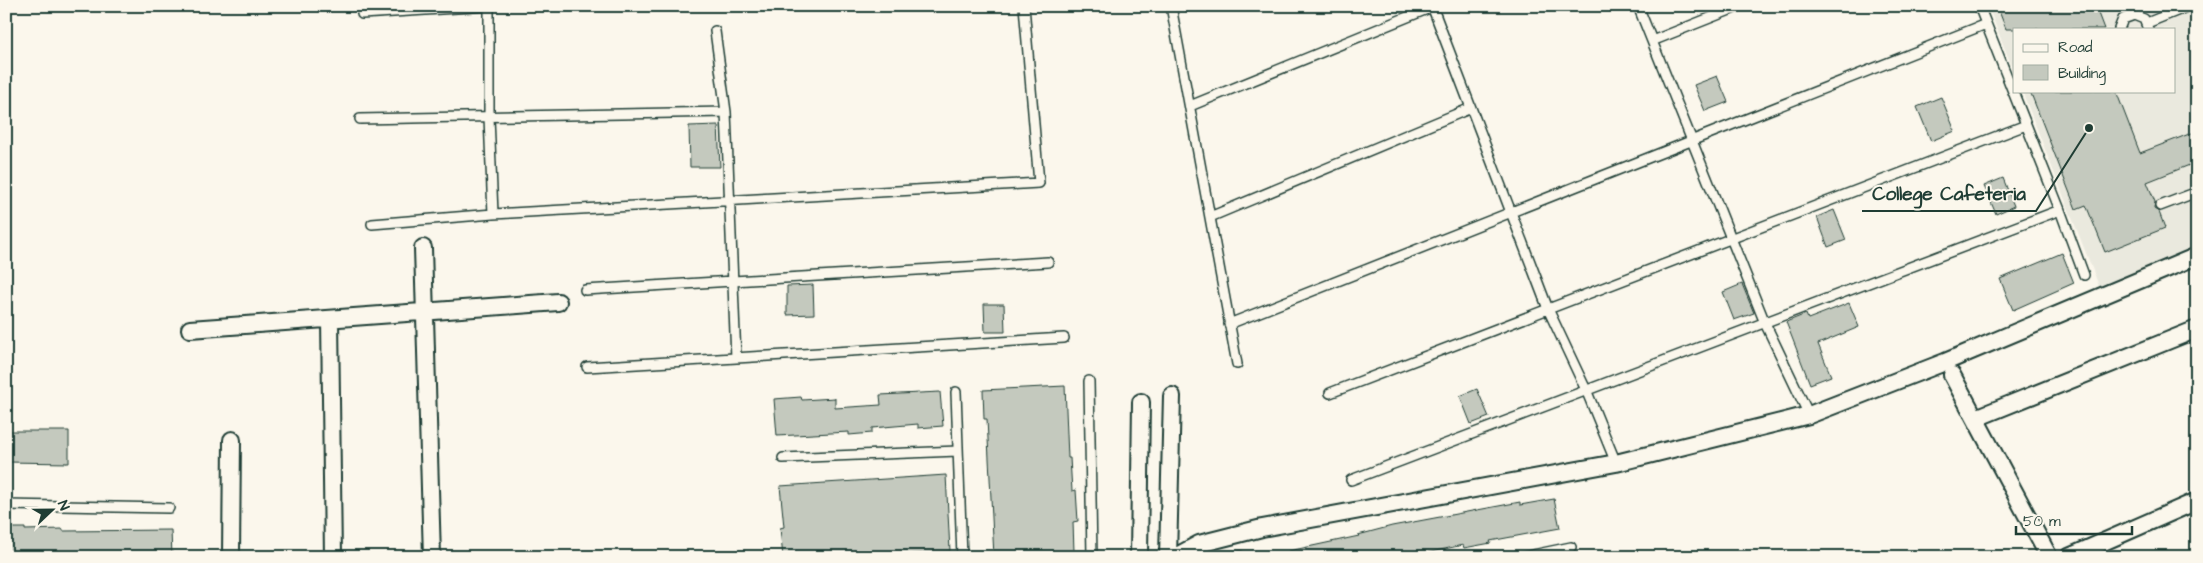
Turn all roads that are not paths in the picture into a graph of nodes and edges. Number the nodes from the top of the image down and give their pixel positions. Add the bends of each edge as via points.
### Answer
1 (489, 6) edge
2 (1024, 6) edge
3 (1171, 6) edge
4 (1638, 6) edge
5 (1740, 6) edge
6 (1979, 6) edge
7 (2189, 6) edge
8 (1432, 7) edge
9 (362, 14) dead end
10 (1986, 24) junction
11 (2147, 26) edge
12 (2119, 28) edge
13 (715, 31) dead end
14 (1652, 41) junction
15 (1190, 106) junction
16 (1471, 108) junction
17 (726, 112) junction
18 (489, 116) junction
19 (360, 119) dead end
20 (2026, 125) junction
21 (1692, 141) junction
22 (2197, 192) edge
23 (729, 201) junction
24 (2160, 206) dead end
25 (2060, 210) junction
26 (1510, 213) junction
27 (493, 214) junction
28 (1210, 217) junction
29 (372, 224) dead end
30 (1731, 238) junction
31 (423, 248) dead end
32 (2197, 256) edge
33 (1048, 262) dead end
34 (2084, 275) dead end
35 (732, 281) junction
36 (585, 290) dead end
37 (558, 302) dead end
38 (1548, 309) junction
39 (425, 312) junction
40 (330, 319) junction
41 (1765, 323) junction
42 (1229, 324) junction
43 (190, 329) dead end
44 (2197, 329) edge
45 (1064, 338) dead end
46 (736, 358) junction
47 (1237, 364) dead end
48 (587, 367) dead end
49 (1952, 375) dead end
50 (1089, 381) dead end
51 (956, 392) dead end
52 (1586, 392) junction
53 (1330, 393) dead end
54 (1172, 396) dead end
55 (1141, 402) dead end
56 (1809, 415) junction
57 (1976, 418) junction
58 (232, 440) dead end
59 (958, 451) junction
60 (783, 458) dead end
61 (1616, 463) junction
62 (1351, 480) dead end
63 (2197, 501) edge
64 (6, 505) edge
65 (169, 508) dead end
66 (1571, 547) dead end
67 (231, 557) edge
68 (333, 557) edge
69 (432, 557) edge
70 (962, 557) edge
71 (1092, 557) edge
72 (1139, 557) edge
73 (1168, 557) edge
74 (1175, 557) edge
75 (1523, 557) edge
76 (2049, 557) edge
77 (2069, 557) edge

1 - 9 lane
1 - 18 lane
2 - 23 lane via 1038,183
3 - 15 lane
4 - 14 lane
5 - 14 lane
6 - 10 lane
7 - 11 lane
8 - 15 lane
8 - 16 lane
10 - 20 lane
10 - 21 lane
11 - 12 lane via 2134,14 2123,19
13 - 17 lane
14 - 21 lane
15 - 28 lane
16 - 26 lane
16 - 28 lane
17 - 18 lane
17 - 23 lane
18 - 19 lane
18 - 27 lane
20 - 25 lane
20 - 30 lane
21 - 26 lane
21 - 30 lane
22 - 24 lane
23 - 27 lane
23 - 35 lane
25 - 34 lane
25 - 41 lane
26 - 38 lane
26 - 42 lane
27 - 29 lane
28 - 42 lane
30 - 38 lane
30 - 41 lane
31 - 39 street
32 - 56 street via 1945,362
33 - 35 lane
35 - 36 lane
35 - 46 lane
37 - 39 street
38 - 52 lane
38 - 53 lane
39 - 40 street
39 - 69 street
40 - 43 street
40 - 68 street
41 - 52 lane
41 - 56 lane
42 - 47 lane
44 - 57 street
45 - 46 lane
46 - 48 lane
49 - 57 street
50 - 71 lane
51 - 59 lane
52 - 61 lane
52 - 62 lane
54 - 73 street
55 - 72 street
56 - 61 street
57 - 76 street
58 - 67 street
59 - 60 lane
59 - 70 lane
61 - 74 street via 1262,528 1199,544
63 - 77 street
64 - 65 lane
66 - 75 lane

